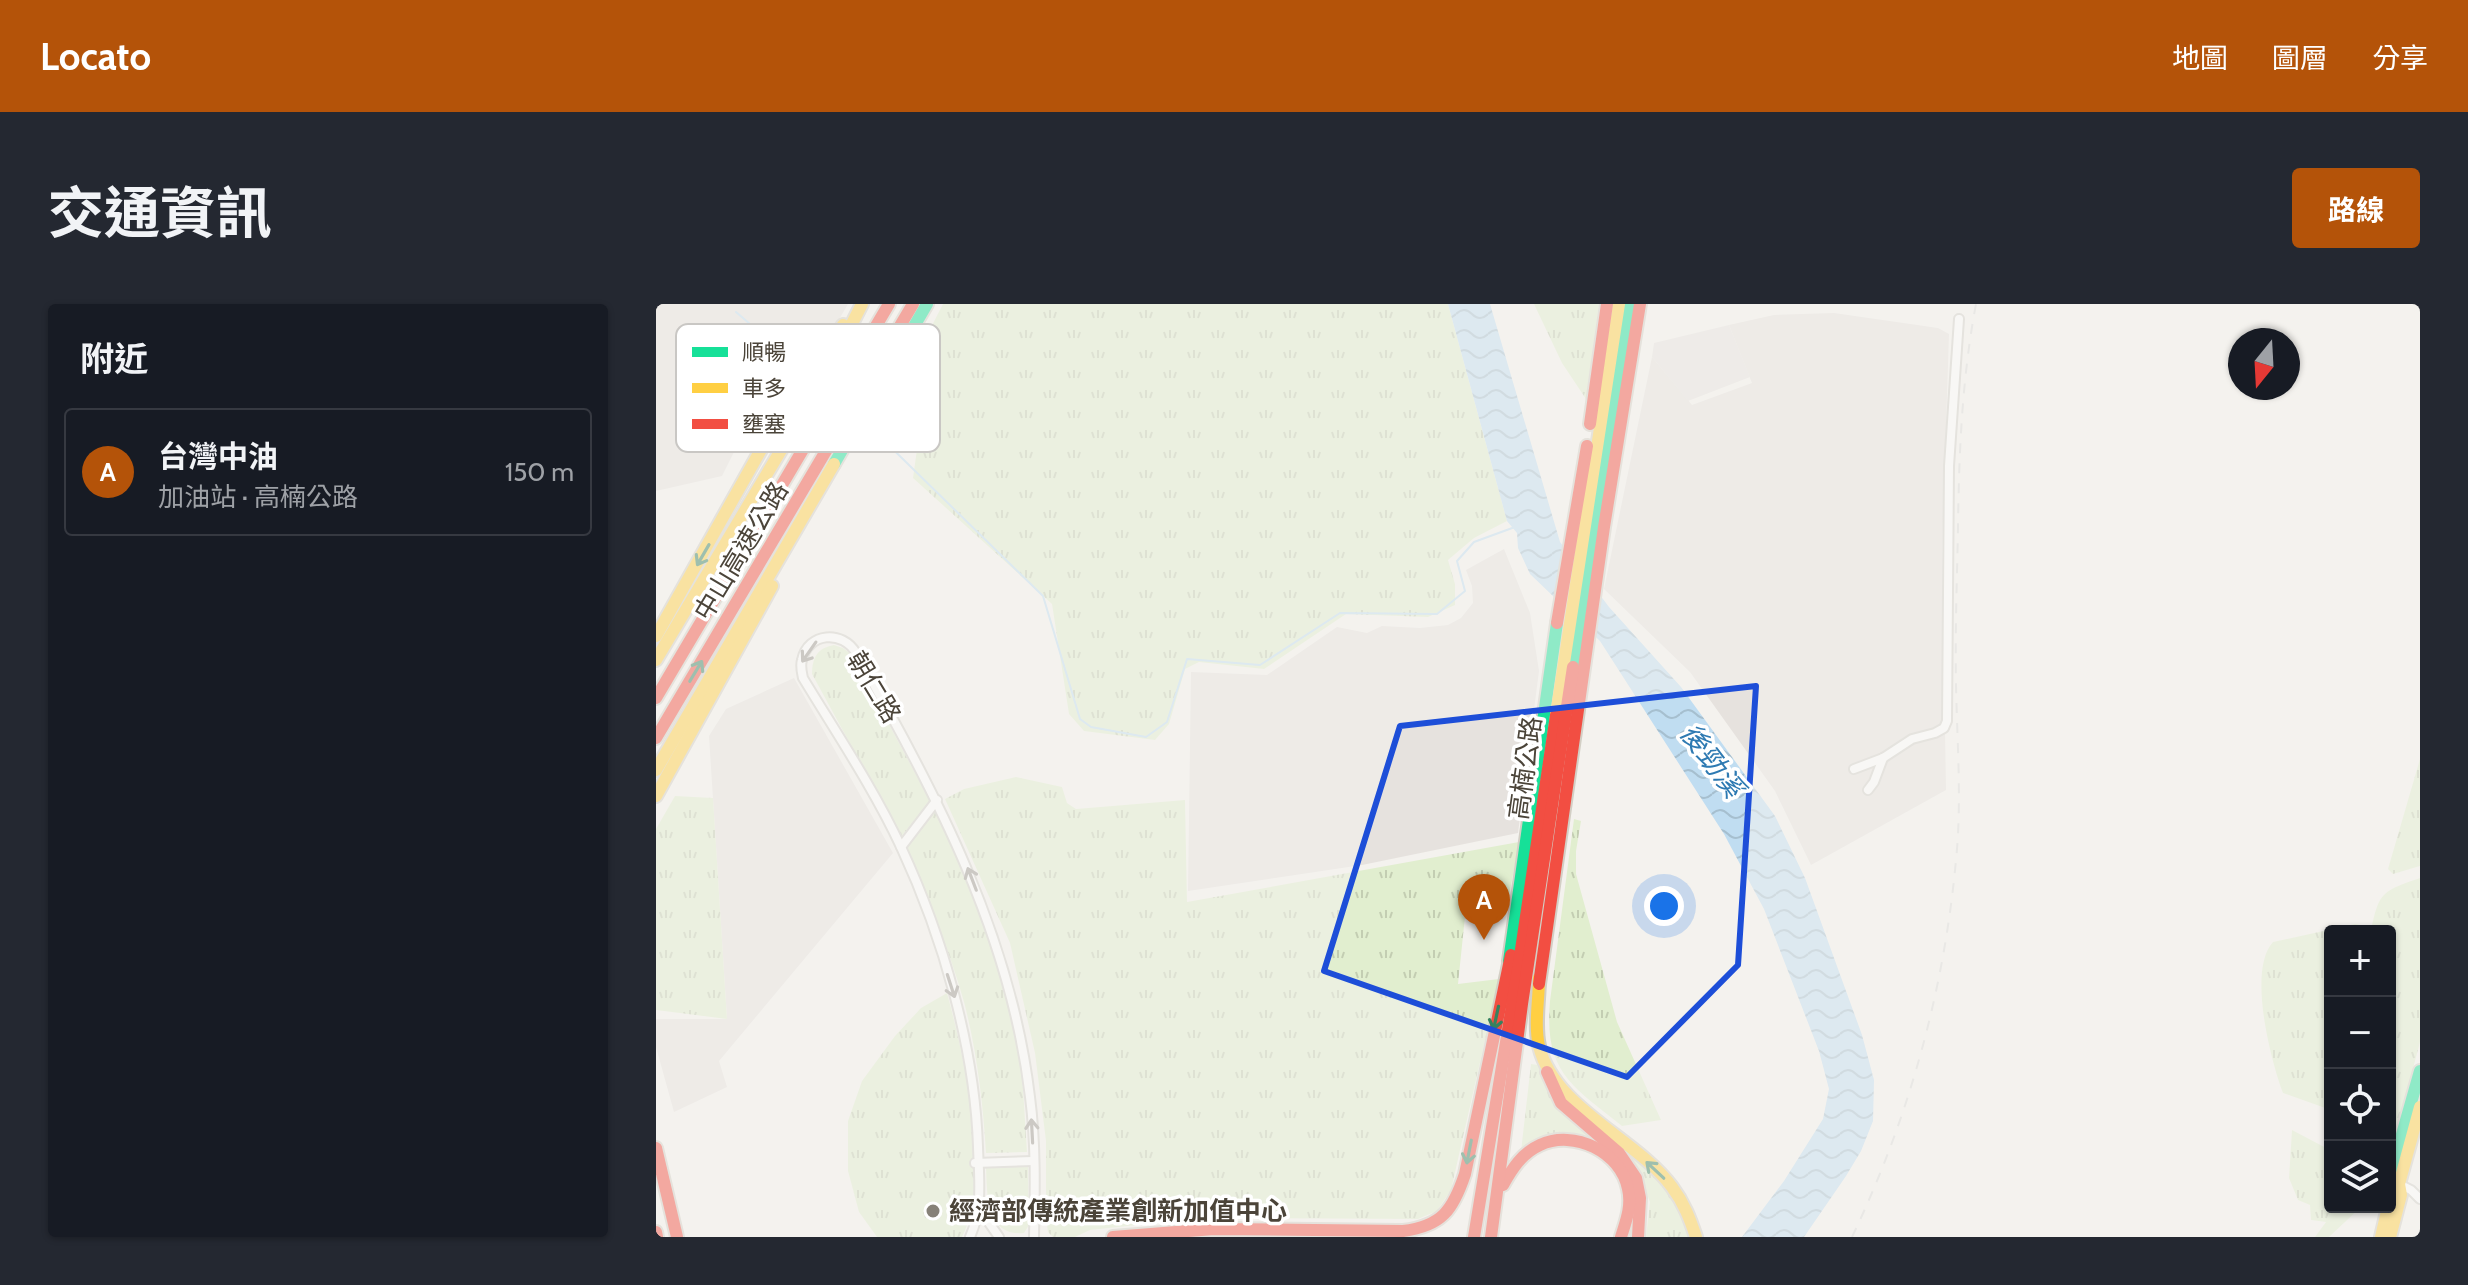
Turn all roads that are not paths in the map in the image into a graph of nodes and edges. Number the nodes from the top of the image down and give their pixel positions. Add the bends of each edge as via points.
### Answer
1 (859, 304) edge
2 (889, 304) edge
3 (913, 304) edge
4 (927, 304) edge
5 (1607, 304) edge
6 (1619, 304) edge
7 (1629, 304) edge
8 (1640, 304) edge
9 (1959, 319) dead end
10 (847, 324) edge
11 (877, 324) edge
12 (901, 324) edge
13 (916, 324) edge
14 (760, 452) edge
15 (774, 452) edge
16 (801, 452) edge
17 (826, 452) edge
18 (843, 452) edge
19 (825, 482) junction
20 (1574, 552) junction
21 (656, 635) edge
22 (1582, 650) junction
23 (656, 660) edge
24 (656, 698) edge
25 (656, 738) edge
26 (1883, 758) junction
27 (1854, 769) dead end
28 (656, 770) edge
29 (1868, 790) dead end
30 (656, 796) edge
31 (937, 800) junction
32 (901, 847) junction
33 (1534, 906) junction
34 (1538, 945) junction
35 (1514, 962) junction
36 (1525, 982) junction
37 (1539, 984) junction
38 (1543, 1056) junction
39 (2420, 1071) edge
40 (2420, 1107) edge
41 (656, 1148) edge
42 (1033, 1161) junction
43 (977, 1163) junction
44 (2420, 1182) edge
45 (2398, 1184) edge
46 (661, 1195) edge
47 (1498, 1195) junction
48 (2420, 1199) edge
49 (979, 1209) junction
50 (2387, 1213) edge
51 (677, 1237) edge
52 (970, 1237) edge
53 (999, 1237) edge
54 (1034, 1237) edge
55 (1113, 1237) edge
56 (1474, 1237) edge
57 (1491, 1237) edge
58 (1621, 1237) edge
59 (1638, 1237) edge
60 (1696, 1237) edge
61 (2381, 1237) edge
62 (2390, 1237) edge

1 - 10 main road
2 - 11 main road, 中山高速公路
12 -> 3 main road, 中山高速公路
4 - 13 main road
5 - 20 main road, 高楠公路
6 - 20 main road, 高楠公路
7 - 22 main road, 高楠公路 via 1589,565
8 - 22 main road, 高楠公路
9 - 26 street via 1949,466 1949,711 1944,728 1912,739
14 -> 21 main road
15 - 23 main road
16 - 24 main road, 中山高速公路
25 -> 17 main road, 中山高速公路
18 - 19 main road
19 - 28 main road
19 - 30 main road
20 - 33 main road, 高楠公路
22 - 33 main road, 高楠公路 via 1565,793
26 - 27 street
26 - 29 street
31 - 32 street
31 -> 32 street, 朝仁路 via 853,647 841,638 816,640 801,662 803,678
42 -> 31 street, 朝仁路 via 1031,1098 1005,976 962,852
32 -> 43 street, 朝仁路 via 955,997 975,1100
33 - 34 main road
33 - 35 main road, 高楠公路
33 - 35 main road via 1518,933
33 - 36 main road, 高楠公路
33 - 37 main road, 高楠公路
34 - 36 main road
34 - 37 main road
35 -> 55 main road via 1465,1174 1455,1202 1440,1220 1422,1230 1214,1229
35 - 56 main road, 高楠公路
36 - 47 main road, 高楠公路
37 - 38 main road via 1536,1021
38 - 59 main road via 1561,1103 1626,1162 1640,1191
60 -> 38 main road via 1677,1193 1576,1105
39 - 45 main road
40 - 45 main road
41 - 46 main road
42 - 43 street
42 - 54 street, 朝仁路
43 - 49 street, 朝仁路
44 - 45 street
45 - 48 street
45 - 62 main road via 2401,1195
46 - 51 main road
47 - 57 main road, 高楠公路
47 - 58 main road via 1520,1159 1542,1144 1592,1146 1624,1173 1631,1210
49 - 52 street, 朝仁路
49 - 53 street
50 - 61 main road

